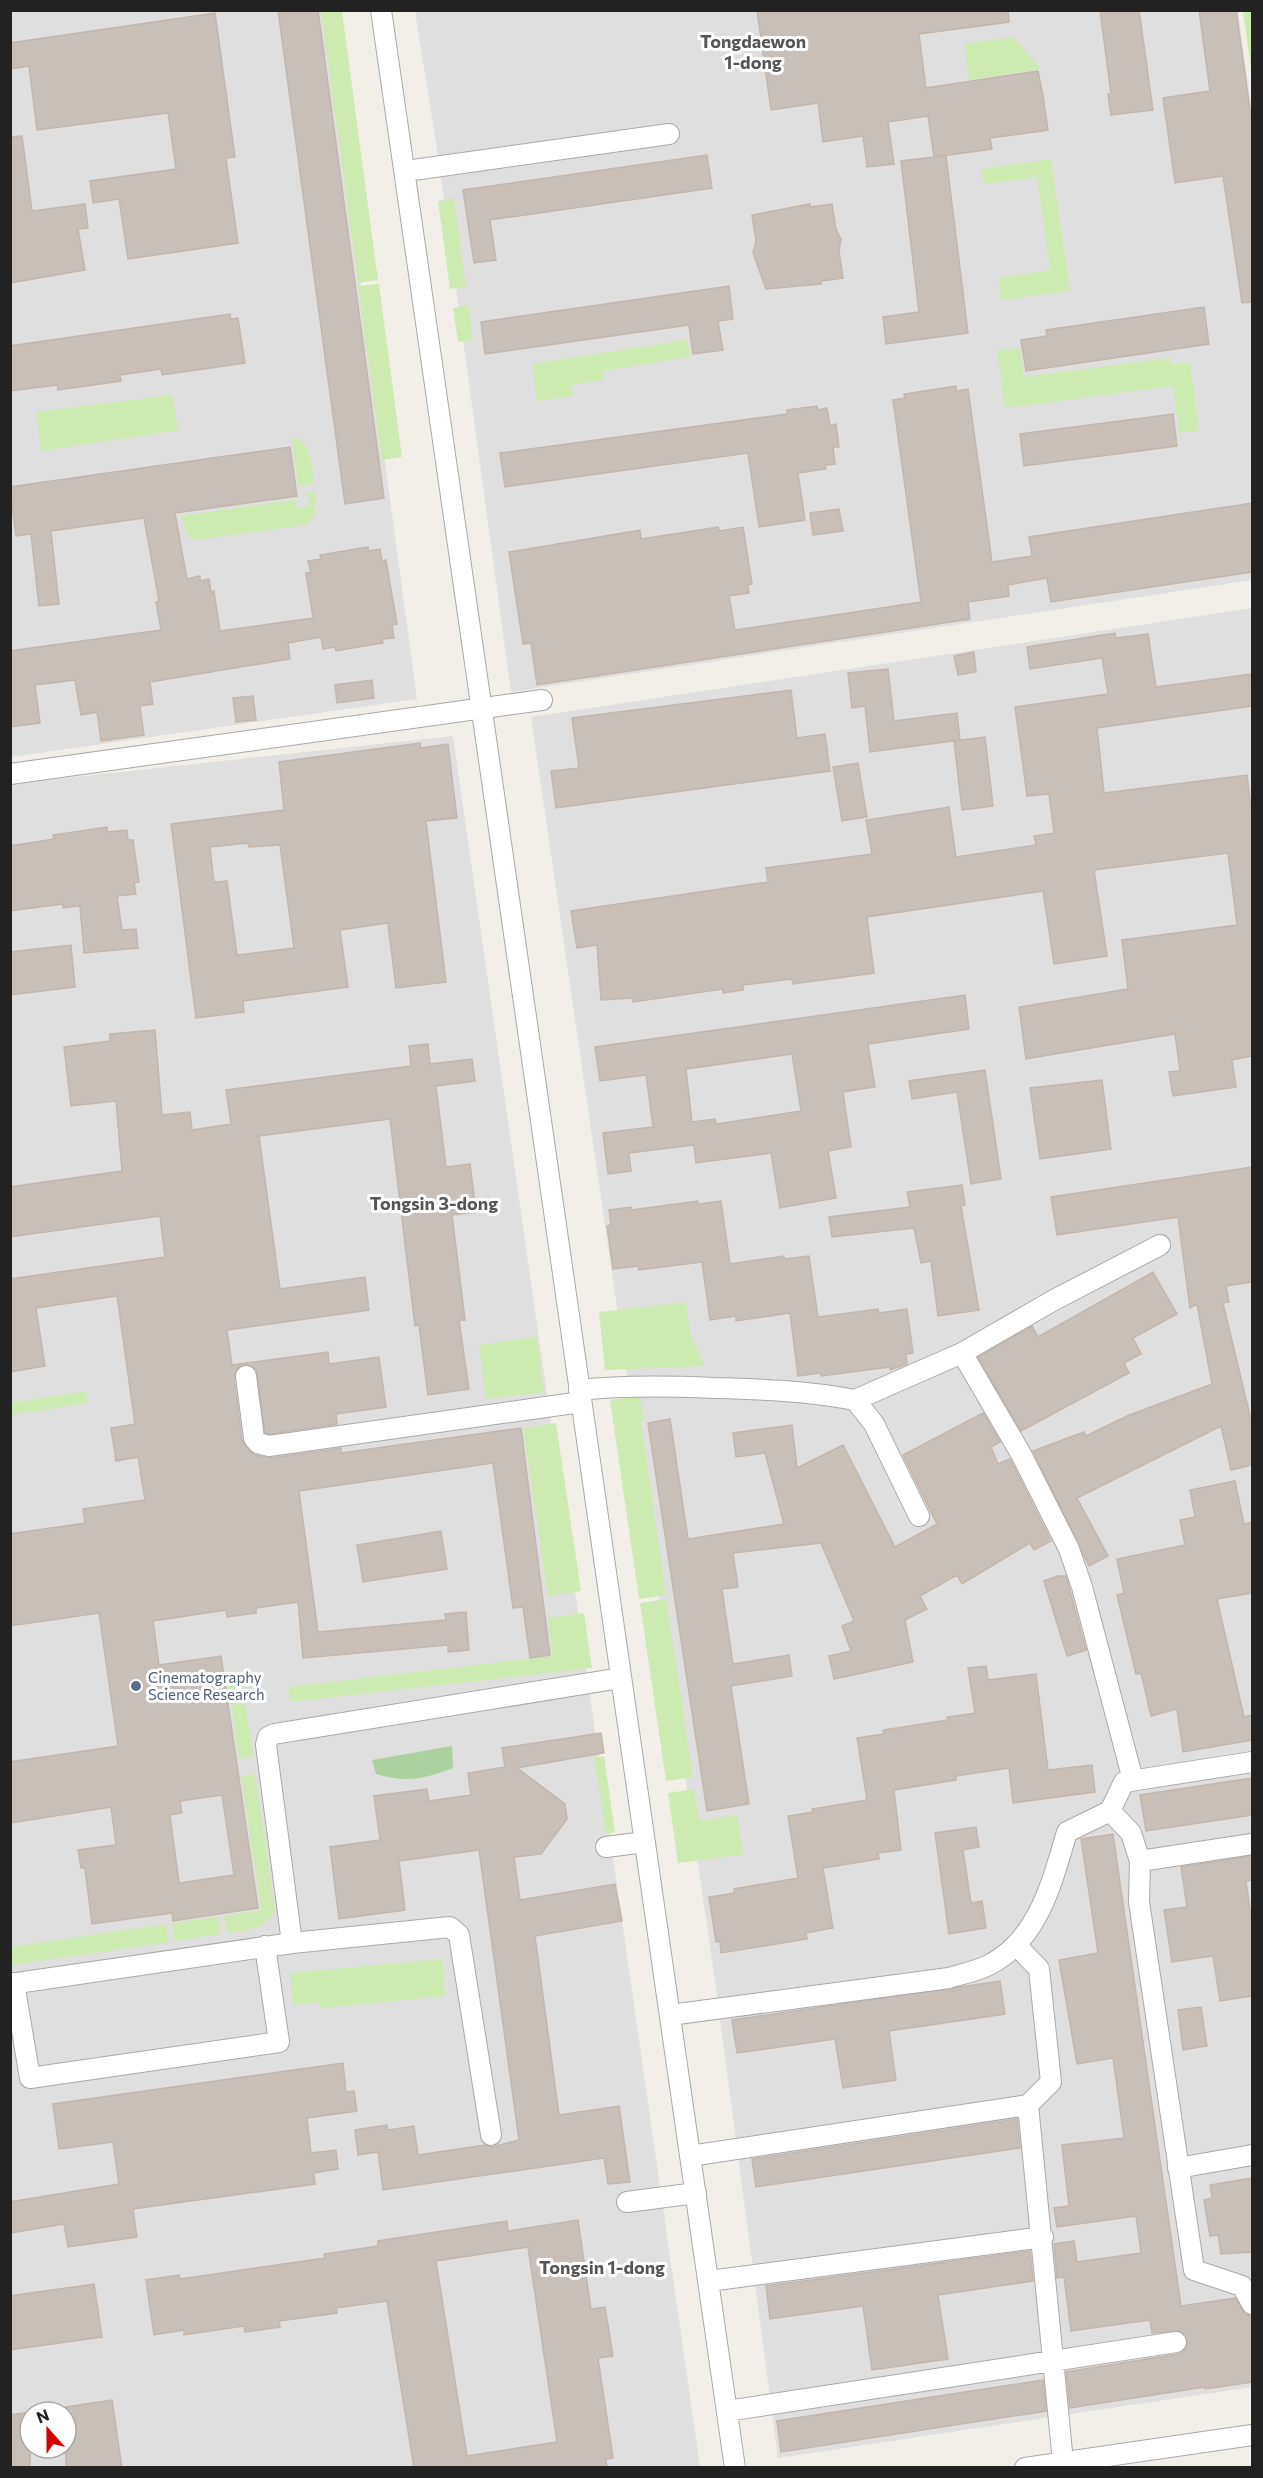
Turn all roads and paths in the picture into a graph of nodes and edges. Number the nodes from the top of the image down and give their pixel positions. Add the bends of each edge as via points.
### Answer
1 (381, 10) edge
2 (669, 134) dead end
3 (406, 171) junction
4 (542, 700) dead end
5 (480, 710) junction
6 (10, 774) edge
7 (1160, 1245) dead end
8 (962, 1353) junction
9 (246, 1376) dead end
10 (580, 1395) junction
11 (855, 1400) junction
12 (919, 1516) dead end
13 (621, 1678) junction
14 (1252, 1762) edge
15 (1133, 1780) junction
16 (1110, 1811) junction
17 (645, 1842) junction
18 (1252, 1844) edge
19 (606, 1847) dead end
20 (1140, 1860) junction
21 (292, 1943) junction
22 (1016, 1945) junction
23 (265, 1946) junction
24 (12, 1984) edge
25 (670, 2015) junction
26 (1028, 2106) junction
27 (491, 2135) dead end
28 (1252, 2155) edge
29 (690, 2156) junction
30 (1178, 2168) junction
31 (696, 2193) junction
32 (627, 2202) dead end
33 (1043, 2237) junction
34 (709, 2281) junction
35 (1252, 2304) edge
36 (1176, 2342) dead end
37 (1054, 2362) junction
38 (727, 2411) junction
39 (1252, 2435) edge
40 (1063, 2462) junction
41 (735, 2468) edge
42 (1025, 2468) edge

1 - 3 street
2 - 3 street
3 - 5 street
4 - 5 street
5 - 6 street
5 - 10 street
7 - 8 street
8 - 11 street
8 - 15 street via 1021,1454 1069,1549
9 - 10 street via 254,1438 269,1446
10 - 11 street via 614,1386 764,1389
10 - 13 street
11 - 12 street via 874,1424
13 - 17 street
13 - 21 street via 268,1737
14 - 15 street
15 - 16 street via 1124,1782
16 - 20 street via 1131,1833
16 - 22 street via 1066,1832 1047,1899
17 - 19 street
17 - 25 street
18 - 20 street
20 - 30 street via 1139,1902
21 - 23 street
21 - 27 street via 450,1927 455,1931 459,1935
22 - 25 street via 989,1965 949,1978
22 - 26 street via 1038,1969 1051,2082
23 - 24 street
23 - 24 street via 279,2042 30,2078
25 - 29 street
26 - 29 street
26 - 33 street
28 - 30 street
29 - 31 street
30 - 35 street via 1194,2270 1242,2286
31 - 32 street
31 - 34 street
33 - 34 street
33 - 37 street
34 - 38 street
36 - 37 street
37 - 38 street
37 - 40 street
38 - 41 street
39 - 40 street
40 - 42 street

